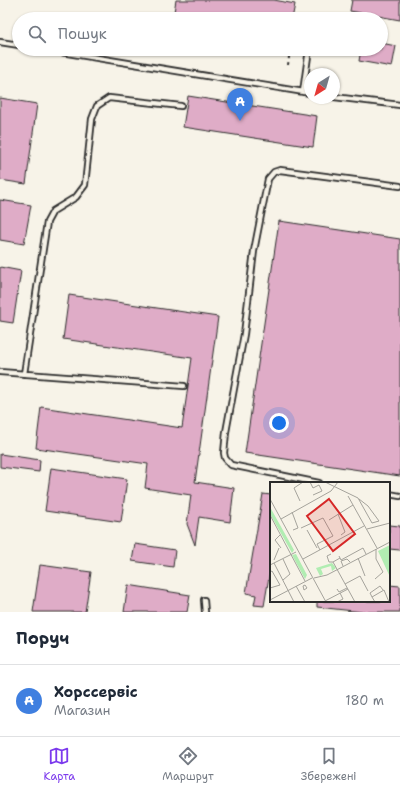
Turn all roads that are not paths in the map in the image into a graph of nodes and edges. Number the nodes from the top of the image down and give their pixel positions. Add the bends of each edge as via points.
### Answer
1 (0, 42) edge
2 (12, 44) edge
3 (84, 56) edge
4 (308, 56) edge
5 (303, 92) joint
6 (340, 97) edge
7 (181, 106) dead end
8 (400, 106) edge
9 (400, 186) edge
10 (0, 372) edge
11 (24, 374) junction
12 (184, 386) dead end
13 (314, 482) edge
14 (390, 494) edge
15 (400, 496) edge
16 (204, 600) dead end
17 (205, 612) edge

1 - 2 lane
3 - 5 lane
4 - 5 lane
6 - 8 lane
7 - 11 lane via 109,98 97,106 92,119 85,185 76,197 53,211 47,222
9 - 13 lane via 280,170 268,179 254,250 244,334 224,453 231,465
10 - 11 lane
11 - 12 lane
14 - 15 lane
16 - 17 lane

